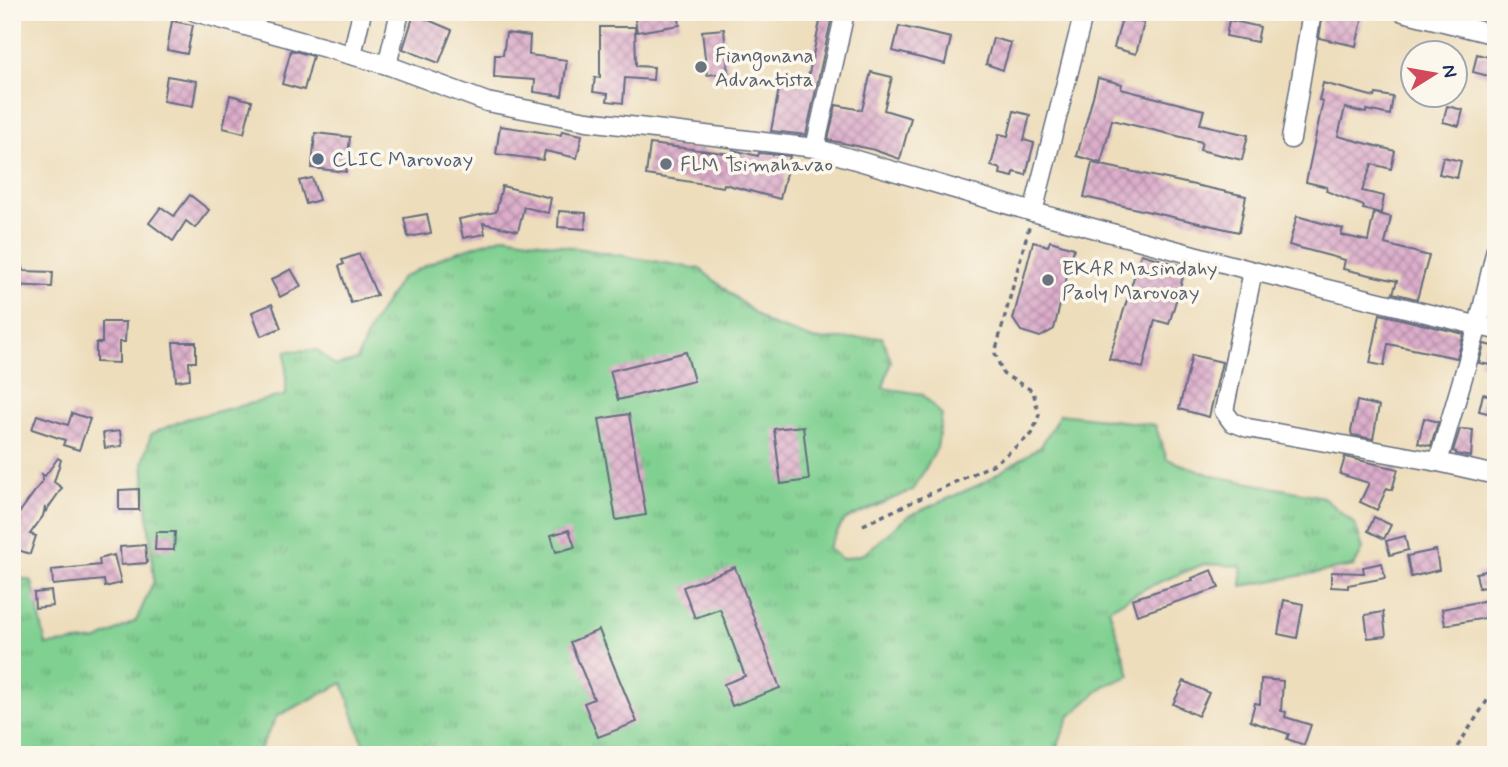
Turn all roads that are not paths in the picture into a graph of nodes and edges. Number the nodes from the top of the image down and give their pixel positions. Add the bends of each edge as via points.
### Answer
1 (195, 12) edge
2 (362, 12) edge
3 (400, 12) edge
4 (845, 12) edge
5 (1084, 12) edge
6 (1312, 12) edge
7 (1402, 12) edge
8 (1496, 35) edge
9 (352, 55) junction
10 (387, 65) junction
11 (1291, 139) dead end
12 (815, 148) junction
13 (1033, 212) junction
14 (1496, 248) edge
15 (1253, 271) junction
16 (1487, 328) edge
17 (1438, 462) junction
18 (1496, 475) edge

1 - 9 street
2 - 9 street
3 - 10 street
4 - 12 street
5 - 13 street
6 - 11 street
7 - 8 street
9 - 10 street
10 - 12 street via 487,102 587,121
12 - 13 street
13 - 15 street
14 - 16 street
15 - 16 street
15 - 17 street via 1224,411 1232,422
16 - 17 street
17 - 18 street

